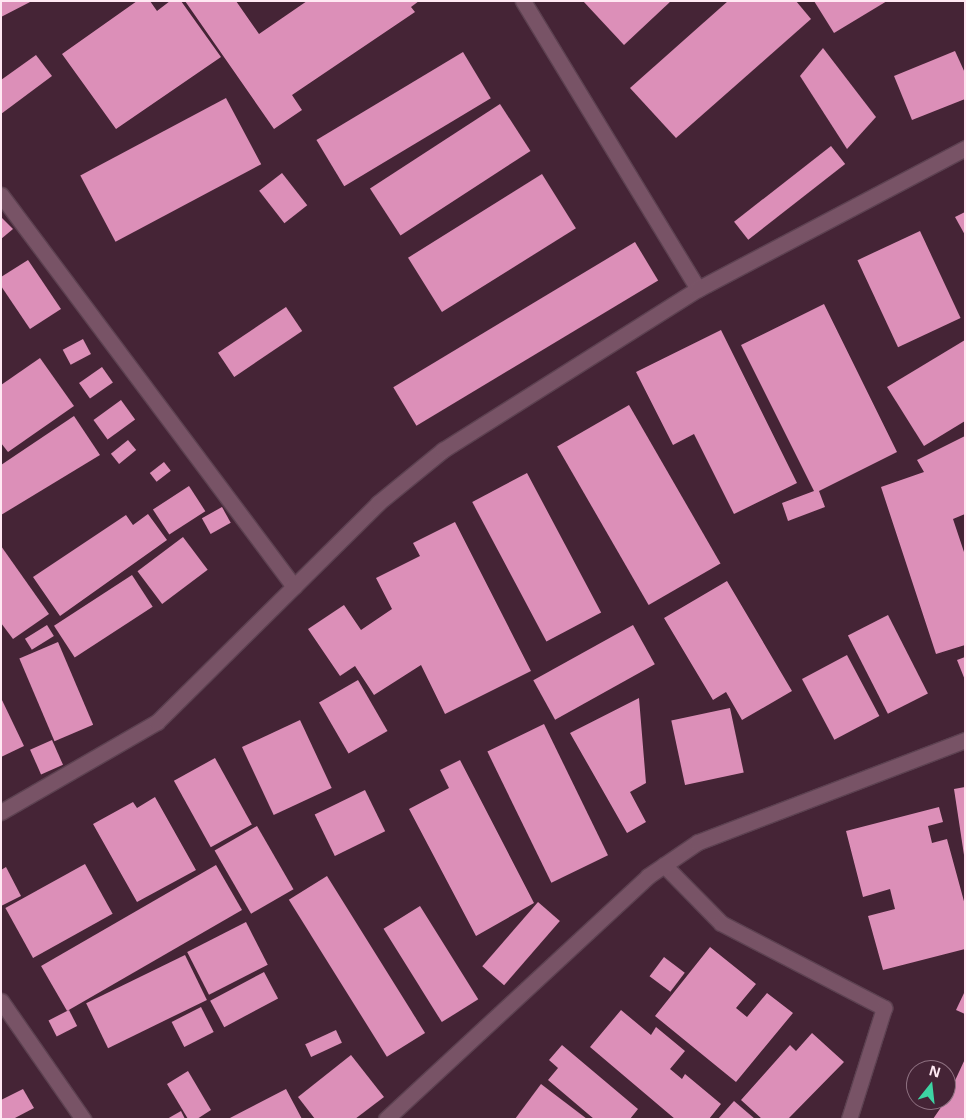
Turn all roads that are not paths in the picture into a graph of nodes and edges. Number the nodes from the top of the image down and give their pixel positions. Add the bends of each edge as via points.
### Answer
1 (523, 1) edge
2 (965, 148) edge
3 (1, 195) edge
4 (698, 289) junction
5 (294, 587) junction
6 (965, 740) edge
7 (1, 812) edge
8 (664, 865) junction
9 (1, 1001) edge
10 (83, 1119) edge
11 (386, 1119) edge
12 (849, 1119) edge

1 - 4 street
2 - 4 street
3 - 5 street
4 - 5 street via 443,450 378,504
5 - 7 street via 157,722
6 - 8 street via 698,842
8 - 11 street
8 - 12 street via 721,923 884,1008
9 - 10 street

